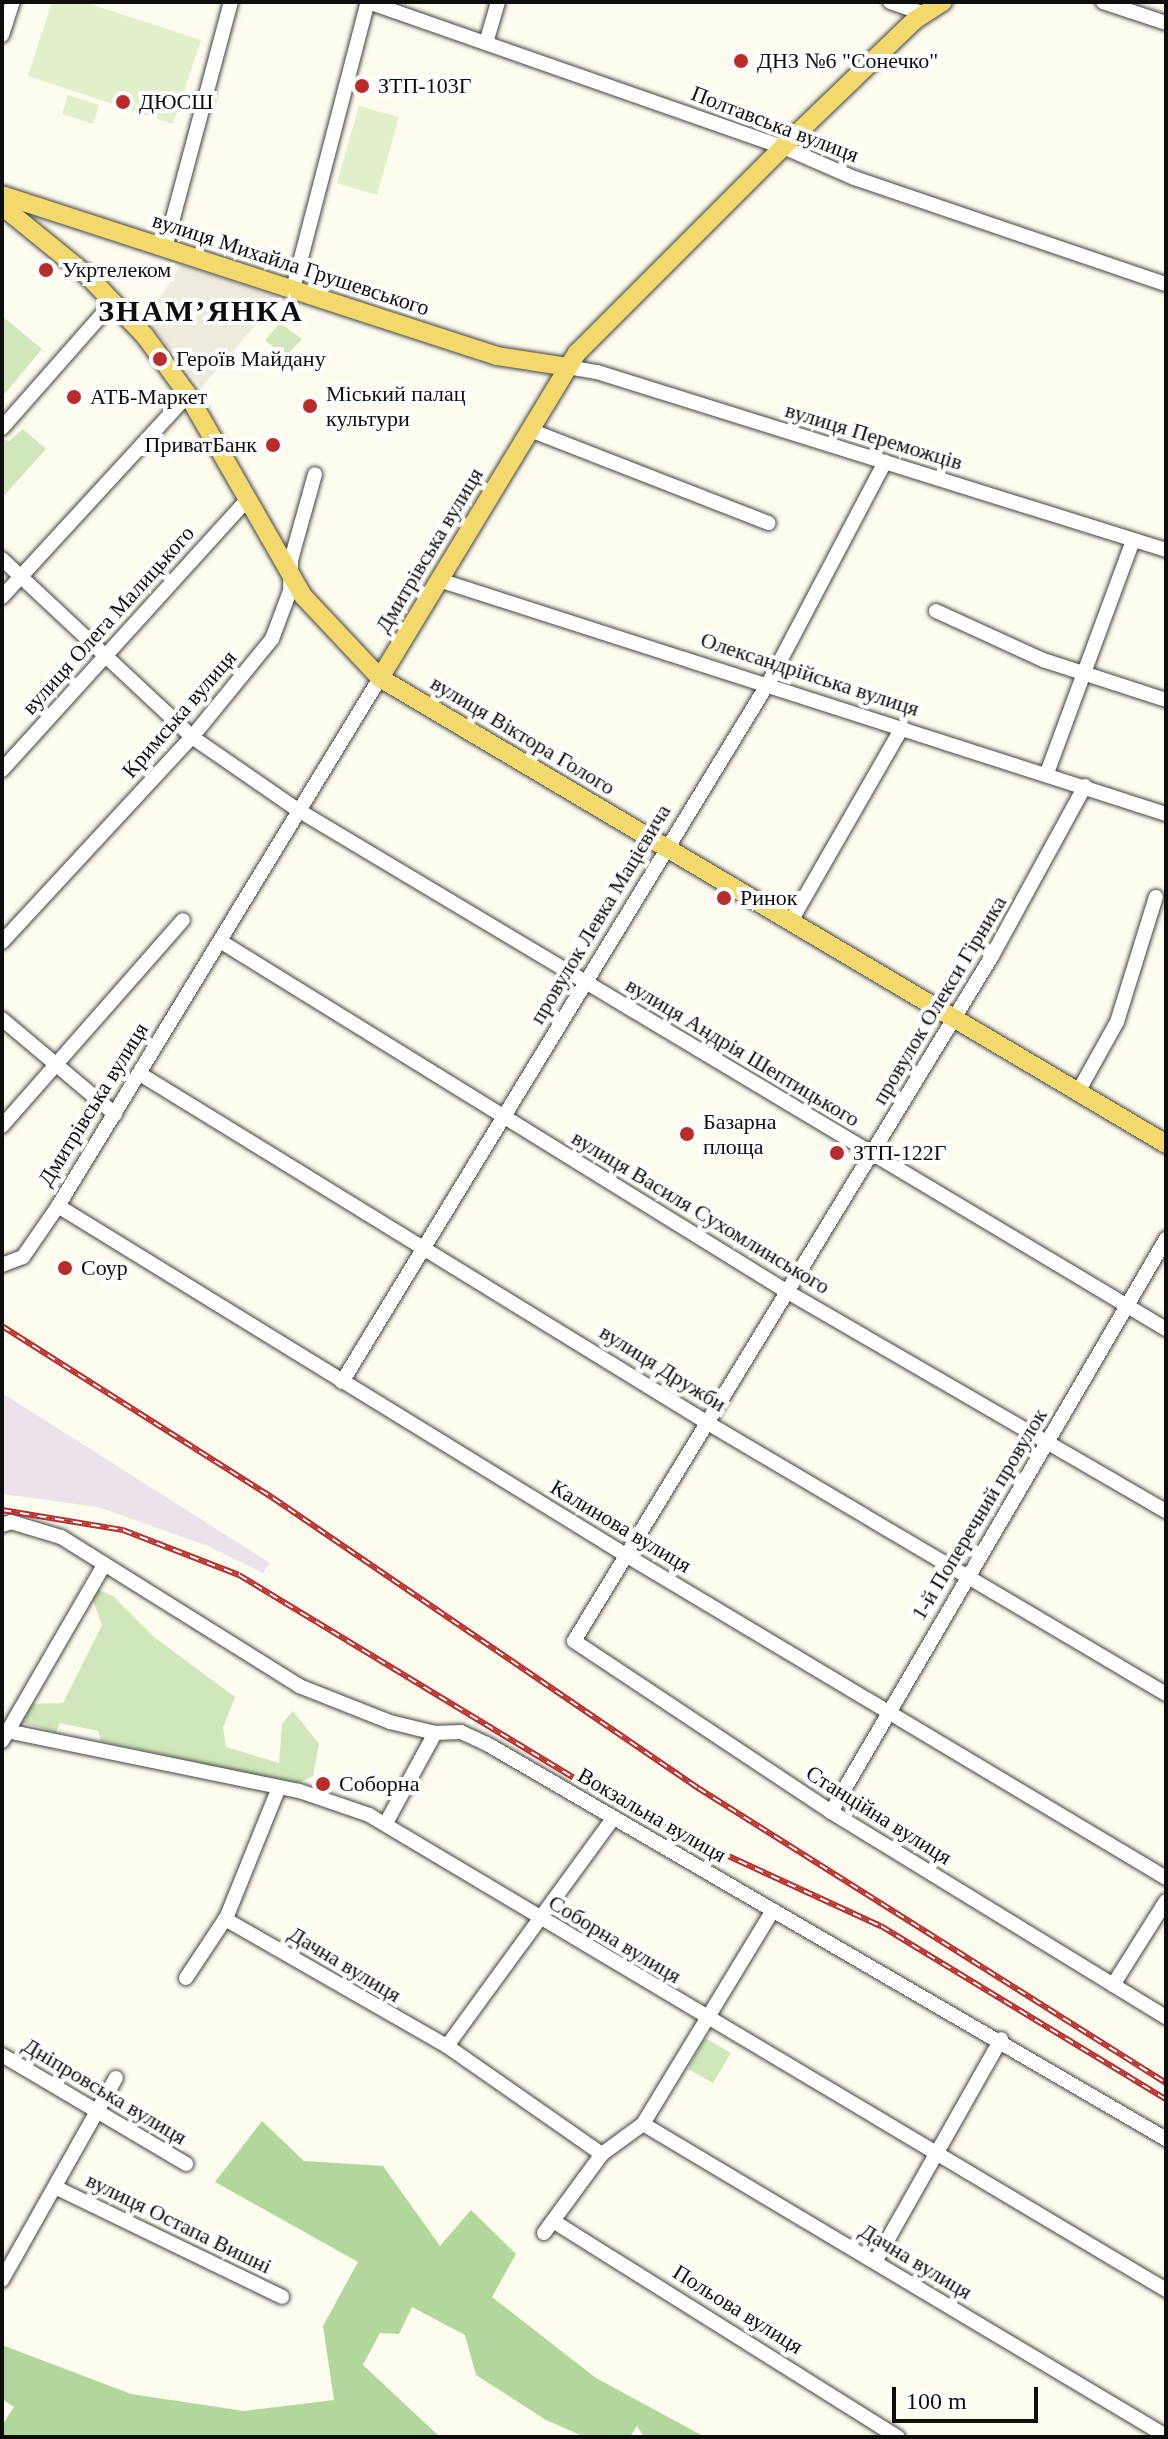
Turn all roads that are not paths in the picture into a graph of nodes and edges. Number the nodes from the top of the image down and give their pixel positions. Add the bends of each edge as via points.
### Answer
1 (13, 2) edge
2 (231, 2) edge
3 (368, 2) edge
4 (498, 2) edge
5 (890, 2) edge
6 (943, 2) edge
7 (1103, 2) edge
8 (922, 8) edge
9 (1166, 23) edge
10 (2, 35) edge
11 (486, 43) junction
12 (783, 147) junction
13 (3, 203) edge
14 (59, 214) junction
15 (47, 240) junction
16 (165, 248) junction
17 (1166, 284) edge
18 (293, 289) junction
19 (114, 301) junction
20 (568, 367) junction
21 (188, 395) junction
22 (2, 428) edge
23 (530, 430) junction
24 (885, 462) junction
25 (315, 474) dead end
26 (247, 500) junction
27 (768, 523) dead end
28 (1133, 540) junction
29 (1166, 550) edge
30 (2, 559) edge
31 (21, 576) junction
32 (291, 578) junction
33 (439, 580) junction
34 (2, 597) edge
35 (936, 611) dead end
36 (105, 657) junction
37 (1084, 672) junction
38 (380, 678) junction
39 (769, 682) junction
40 (1166, 700) edge
41 (902, 728) junction
42 (192, 737) junction
43 (2, 770) edge
44 (1047, 773) junction
45 (1085, 786) junction
46 (298, 810) junction
47 (1166, 814) edge
48 (665, 847) junction
49 (1156, 897) dead end
50 (183, 920) dead end
51 (791, 921) junction
52 (220, 941) junction
53 (2, 942) edge
54 (585, 983) junction
55 (954, 1017) junction
56 (2, 1019) edge
57 (54, 1065) junction
58 (140, 1074) junction
59 (1078, 1092) junction
60 (115, 1114) junction
61 (503, 1117) junction
62 (2, 1126) edge
63 (1166, 1144) edge
64 (872, 1155) junction
65 (58, 1206) junction
66 (1166, 1239) edge
67 (424, 1249) junction
68 (2, 1265) edge
69 (786, 1291) junction
70 (1127, 1306) junction
71 (1166, 1329) edge
72 (342, 1382) junction
73 (706, 1422) junction
74 (1047, 1442) junction
75 (1166, 1511) edge
76 (2, 1525) edge
77 (624, 1554) junction
78 (103, 1567) junction
79 (966, 1576) junction
80 (574, 1641) joint
81 (1166, 1694) edge
82 (888, 1711) junction
83 (435, 1733) junction
84 (4, 1734) edge
85 (279, 1787) junction
86 (831, 1812) junction
87 (612, 1820) junction
88 (386, 1823) junction
89 (1166, 1878) edge
90 (1166, 1901) edge
91 (773, 1910) junction
92 (225, 1919) junction
93 (542, 1921) junction
94 (186, 1978) dead end
95 (1113, 1985) junction
96 (1166, 2017) edge
97 (706, 2020) junction
98 (1001, 2039) junction
99 (447, 2046) junction
100 (2, 2055) edge
101 (116, 2078) dead end
102 (97, 2112) junction
103 (643, 2124) junction
104 (1166, 2139) edge
105 (602, 2154) junction
106 (936, 2156) junction
107 (186, 2164) dead end
108 (57, 2188) junction
109 (875, 2262) junction
110 (2, 2280) edge
111 (1166, 2290) edge
112 (282, 2297) dead end
113 (1161, 2431) edge
114 (898, 2437) edge

1 - 10 street
2 - 16 street
3 - 11 street, Полтавська вулиця
3 - 18 street
4 - 11 street
5 - 8 street
6 - 8 main road, Дмитрівська вулиця
7 - 9 street
8 - 12 main road, Дмитрівська вулиця
11 - 12 street, Полтавська вулиця
12 - 17 street, Полтавська вулиця via 854,178
12 - 20 main road, Дмитрівська вулиця
13 - 14 main road, вулиця Михайла Грушевського
13 - 15 main road, вулиця Віктора Голого
14 - 15 main road via 42,221
14 - 16 main road, вулиця Михайла Грушевського
15 - 19 main road, вулиця Віктора Голого
16 - 18 main road, вулиця Михайла Грушевського
18 - 20 main road, вулиця Михайла Грушевського via 497,356
19 - 21 main road, вулиця Віктора Голого
19 - 22 street
20 - 23 main road, Дмитрівська вулиця
20 - 24 street, вулиця Переможців
21 - 26 main road, вулиця Віктора Голого
21 - 31 street
23 - 27 street
23 - 33 main road, Дмитрівська вулиця
24 - 28 street, вулиця Переможців
24 - 39 street, провулок Левка Мацієвича
25 - 32 street, Кримська вулиця
26 - 32 main road, вулиця Віктора Голого
26 - 36 street, вулиця Олега Малицького
28 - 29 street, вулиця Переможців
28 - 37 street
30 - 31 street, вулиця Андрія Шептицького
31 - 34 street
31 - 36 street, вулиця Андрія Шептицького
32 - 38 main road, вулиця Віктора Голого via 331,631
32 - 42 street, Кримська вулиця via 272,639
33 - 38 main road, Дмитрівська вулиця
33 - 39 street, Олександрійська вулиця
35 - 37 street via 1043,660
36 - 42 street, вулиця Андрія Шептицького
36 - 43 street, вулиця Олега Малицького
37 - 40 street
37 - 44 street
38 - 46 street, Дмитрівська вулиця
38 - 48 main road, вулиця Віктора Голого
39 - 41 street, Олександрійська вулиця
39 - 48 street, провулок Левка Мацієвича
41 - 44 street, Олександрійська вулиця
41 - 51 street
42 - 46 street, вулиця Андрія Шептицького
42 - 53 street, Кримська вулиця
44 - 45 street, Олександрійська вулиця
45 - 47 street, Олександрійська вулиця
45 - 55 street, провулок Олекси Гірника
46 - 52 street, Дмитрівська вулиця
46 - 54 street, вулиця Андрія Шептицького
48 - 51 main road, вулиця Віктора Голого
48 - 54 street, провулок Левка Мацієвича
49 - 59 street via 1117,1022
50 - 57 street
51 - 55 main road, вулиця Віктора Голого
52 - 58 street, Дмитрівська вулиця
52 - 61 street, вулиця Василя Сухомлинського
54 - 61 street, провулок Левка Мацієвича
54 - 64 street, вулиця Андрія Шептицького
55 - 59 main road, вулиця Віктора Голого
55 - 64 street, провулок Олекси Гірника
56 - 57 street
57 - 60 street
57 - 62 street
58 - 60 street, Дмитрівська вулиця
58 - 67 street, вулиця Дружби
59 - 63 main road, вулиця Віктора Голого
60 - 65 street, Дмитрівська вулиця
61 - 67 street, провулок Левка Мацієвича
61 - 69 street, вулиця Василя Сухомлинського
64 - 69 street, провулок Олекси Гірника
64 - 70 street, вулиця Андрія Шептицького
65 - 68 street via 23,1257
65 - 72 street, Калинова вулиця
66 - 70 street, 1-й Поперечний провулок
67 - 72 street, провулок Левка Мацієвича
67 - 73 street, вулиця Дружби
69 - 73 street, провулок Олекси Гірника
69 - 74 street, вулиця Василя Сухомлинського
70 - 71 street, вулиця Андрія Шептицького
70 - 74 street, 1-й Поперечний провулок
72 - 77 street, Калинова вулиця
73 - 77 street, провулок Олекси Гірника
73 - 79 street, вулиця Дружби
74 - 75 street, вулиця Василя Сухомлинського
74 - 79 street, 1-й Поперечний провулок
76 - 78 street, Вокзальна вулиця via 11,1522 61,1537
77 - 80 street, провулок Олекси Гірника
77 - 82 street, Калинова вулиця
78 - 83 street, Вокзальна вулиця via 299,1686 390,1722
78 - 84 street
79 - 81 street, вулиця Дружби
79 - 82 street, 1-й Поперечний провулок
80 - 86 street, Станційна вулиця
82 - 86 street, 1-й Поперечний провулок
82 - 89 street, Калинова вулиця
83 - 87 street, Вокзальна вулиця via 461,1732 487,1744
83 - 88 street
84 - 85 street, Соборна вулиця
85 - 88 street, Соборна вулиця via 335,1801
85 - 92 street
86 - 95 street, Станційна вулиця
87 - 91 street, Вокзальна вулиця
87 - 93 street
88 - 93 street, Соборна вулиця
90 - 95 street
91 - 97 street
91 - 98 street, Вокзальна вулиця
92 - 94 street
92 - 99 street, Дачна вулиця
93 - 97 street, Соборна вулиця
93 - 99 street
95 - 96 street, Станційна вулиця
97 - 103 street
97 - 106 street, Соборна вулиця
98 - 104 street, Вокзальна вулиця
98 - 106 street
99 - 105 street, Дачна вулиця
100 - 102 street, Дніпровська вулиця
101 - 102 street
102 - 107 street, Дніпровська вулиця
102 - 108 street
103 - 105 street
103 - 109 street, Дачна вулиця
105 - 114 street, Польова вулиця via 548,2227
106 - 109 street
106 - 111 street, Соборна вулиця
108 - 110 street
108 - 112 street, вулиця Остапа Вишні
109 - 113 street, Дачна вулиця

